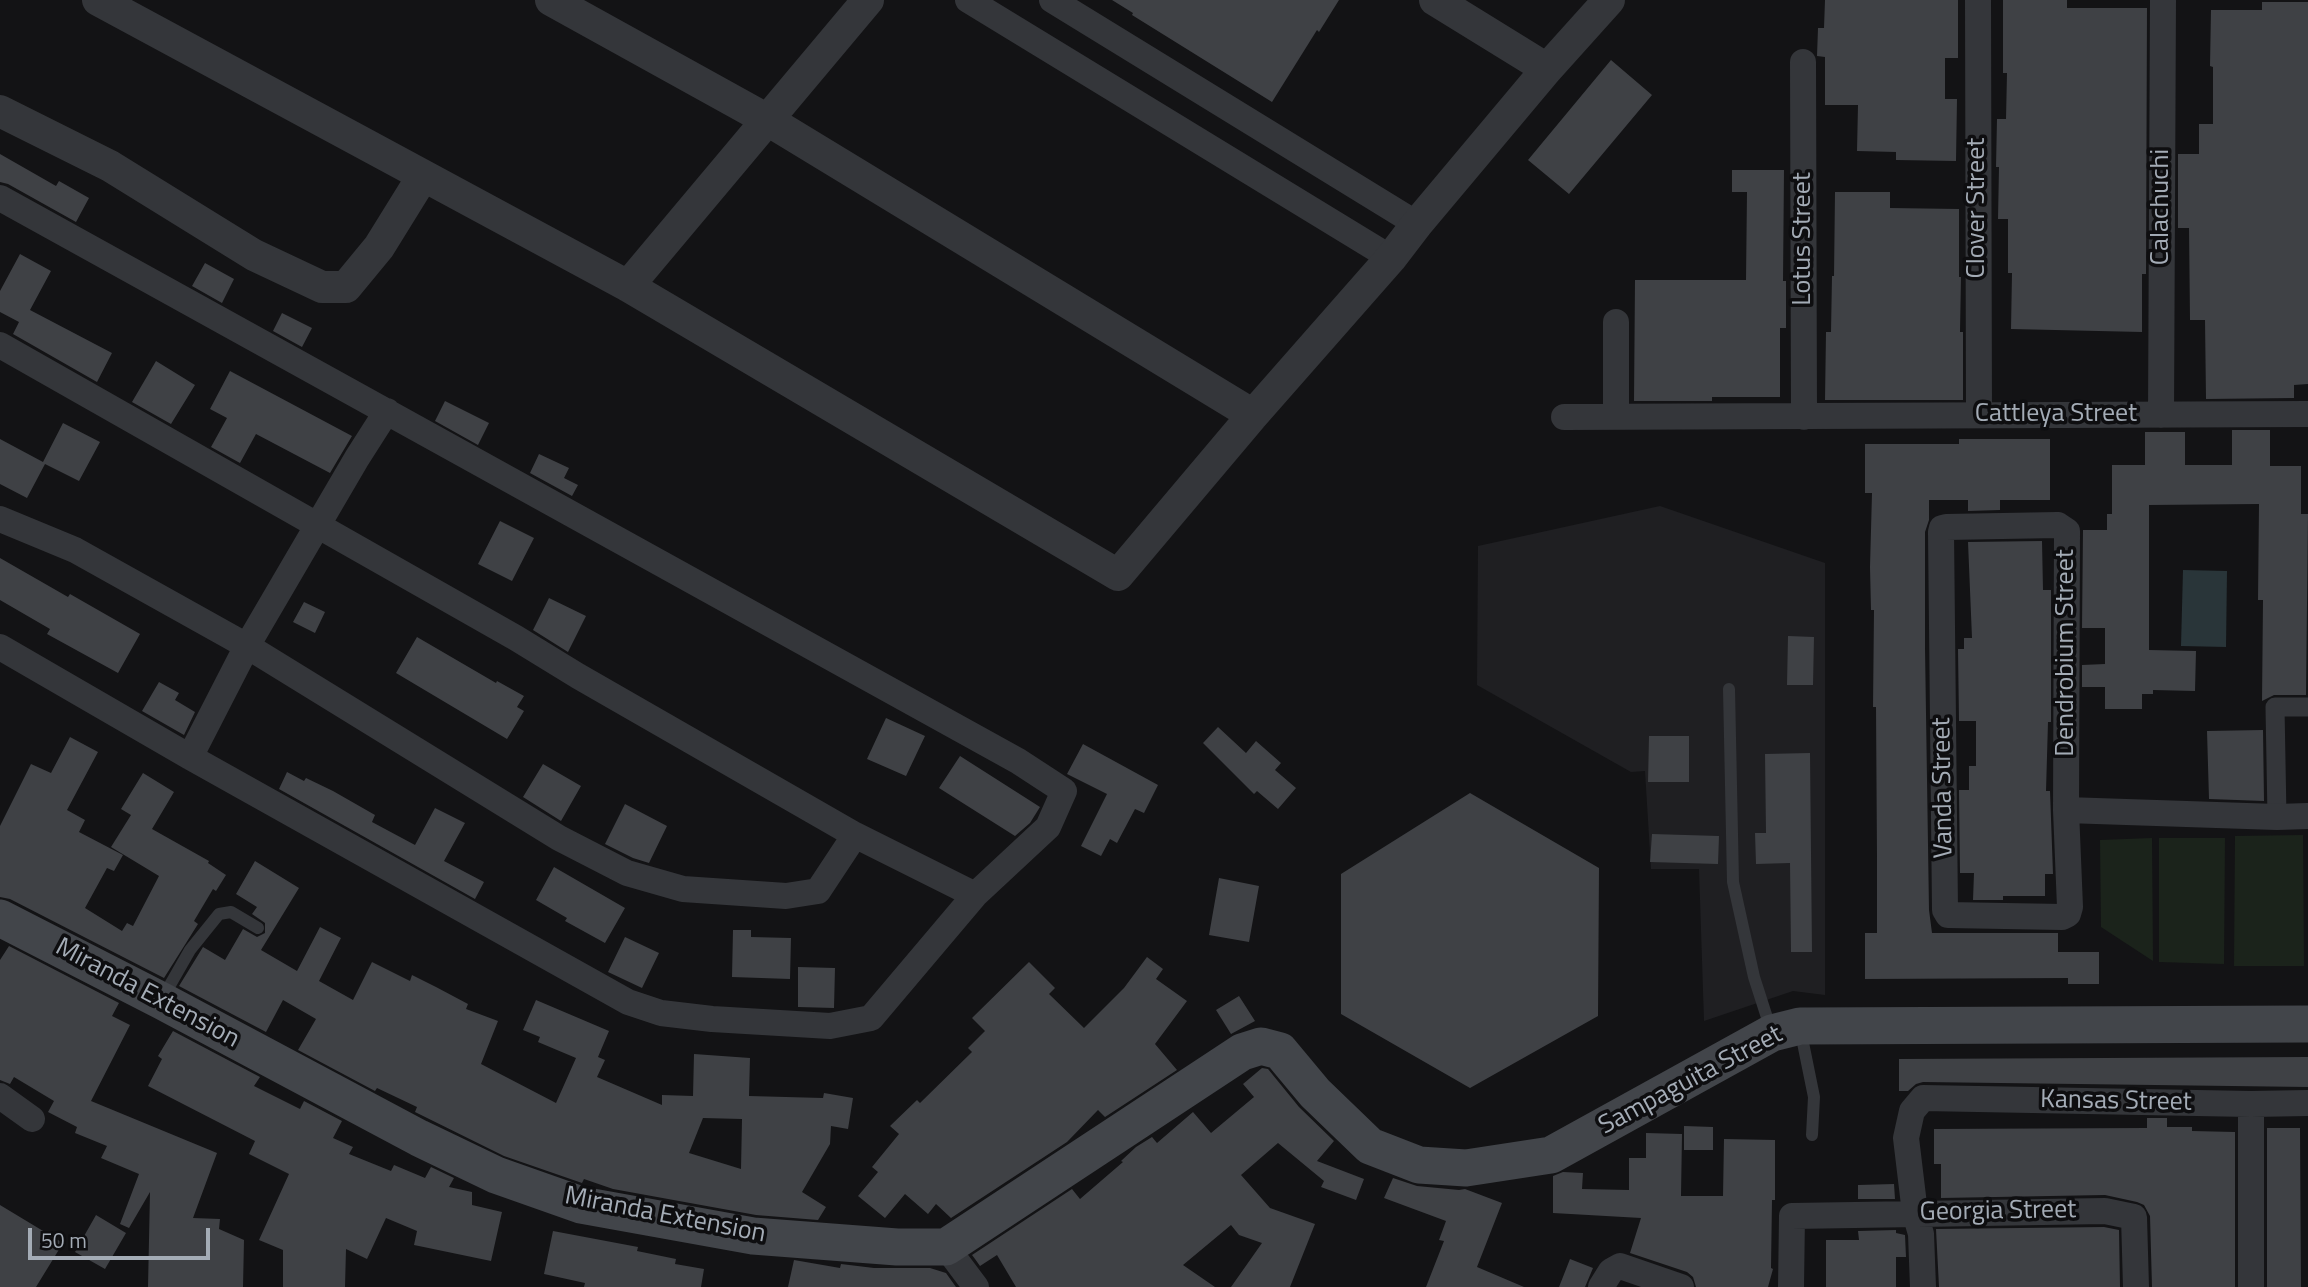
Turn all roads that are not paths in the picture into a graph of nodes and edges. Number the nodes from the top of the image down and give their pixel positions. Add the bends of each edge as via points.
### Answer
1 (98, 0) edge
2 (551, 0) edge
3 (867, 0) edge
4 (968, 0) edge
5 (1052, 0) edge
6 (1435, 0) edge
7 (1609, 0) edge
8 (1978, 0) edge
9 (2163, 0) edge
10 (1804, 62) dead end
11 (1547, 69) junction
12 (0, 111) edge
13 (766, 120) junction
14 (423, 176) junction
15 (0, 198) edge
16 (1417, 224) junction
17 (1391, 258) junction
18 (628, 286) junction
19 (1616, 322) dead end
20 (0, 345) edge
21 (387, 411) junction
22 (2308, 414) edge
23 (1253, 415) junction
24 (1979, 415) junction
25 (2161, 415) junction
26 (1564, 417) dead end
27 (1616, 417) junction
28 (1804, 417) junction
29 (0, 519) edge
30 (319, 526) junction
31 (1941, 532) joint
32 (247, 646) junction
33 (0, 648) edge
34 (1729, 689) dead end
35 (2308, 707) edge
36 (190, 757) junction
37 (2066, 810) junction
38 (2308, 816) edge
39 (2277, 817) junction
40 (855, 835) junction
41 (975, 895) junction
42 (2070, 907) joint
43 (0, 918) edge
44 (258, 928) dead end
45 (162, 1001) junction
46 (2308, 1024) edge
47 (1786, 1030) junction
48 (0, 1096) edge
49 (2308, 1103) edge
50 (2251, 1104) junction
51 (32, 1119) dead end
52 (1812, 1135) dead end
53 (1915, 1213) junction
54 (946, 1247) junction
55 (976, 1287) edge
56 (1601, 1287) edge
57 (1681, 1287) edge
58 (1791, 1287) edge
59 (1923, 1287) edge
60 (2136, 1287) edge
61 (2251, 1287) edge

1 - 14 street
2 - 13 street
3 - 13 street
4 - 17 street
5 - 16 street
6 - 11 street
7 - 11 street
8 - 24 street, Clover Street
9 - 25 street, Calachuchi
10 - 28 street, Lotus Street
11 - 16 street
12 - 14 street via 110,166 254,255 322,288 346,287 379,247
13 - 18 street
13 - 23 street
14 - 18 street
15 - 21 street
16 - 17 street
17 - 23 street
18 - 23 street via 1118,575
19 - 27 street
20 - 30 street
21 - 30 street
21 - 41 street via 1018,761 1064,791 1048,827
22 - 25 street, Cattleya Street
24 - 25 street, Cattleya Street
24 - 28 street, Cattleya Street
26 - 27 street, Cattleya Street
27 - 28 street, Cattleya Street
29 - 32 street via 75,550
30 - 32 street
30 - 40 street
31 - 37 street, Dendrobium Street via 1946,527 2058,525 2067,531
31 - 42 street, Vanda Street via 1945,909 1954,917 2062,917
32 - 36 street
32 - 40 street via 559,838 627,873 683,889 786,896 818,891
33 - 36 street
34 - 47 lane via 1733,882 1754,977
35 - 39 street via 2275,707
36 - 41 street via 628,1002 660,1013 830,1026 871,1018
37 - 39 street
37 - 42 street, Dendrobium Street
38 - 39 street
40 - 41 street
43 - 45 main road, Miranda Extension
44 - 45 lane via 231,912 219,914 190,950
45 - 54 main road, Miranda Extension via 419,1138 496,1175 581,1205 753,1236
46 - 47 main road, Sampaguita Street
47 - 52 lane via 1814,1097
47 - 54 main road, Sampaguita Street via 1551,1155 1466,1168 1419,1165 1370,1146 1280,1051 1261,1046 1242,1052
48 - 51 street
49 - 50 street, Kansas Street
50 - 53 street, Kansas Street via 1923,1098 1912,1111 1906,1138
50 - 61 street
53 - 58 street, Georgia Street via 1792,1216
53 - 59 street via 1921,1234
53 - 60 street, Georgia Street via 2126,1214 2134,1217 2136,1227
54 - 55 street
56 - 57 street via 1611,1270 1620,1266

